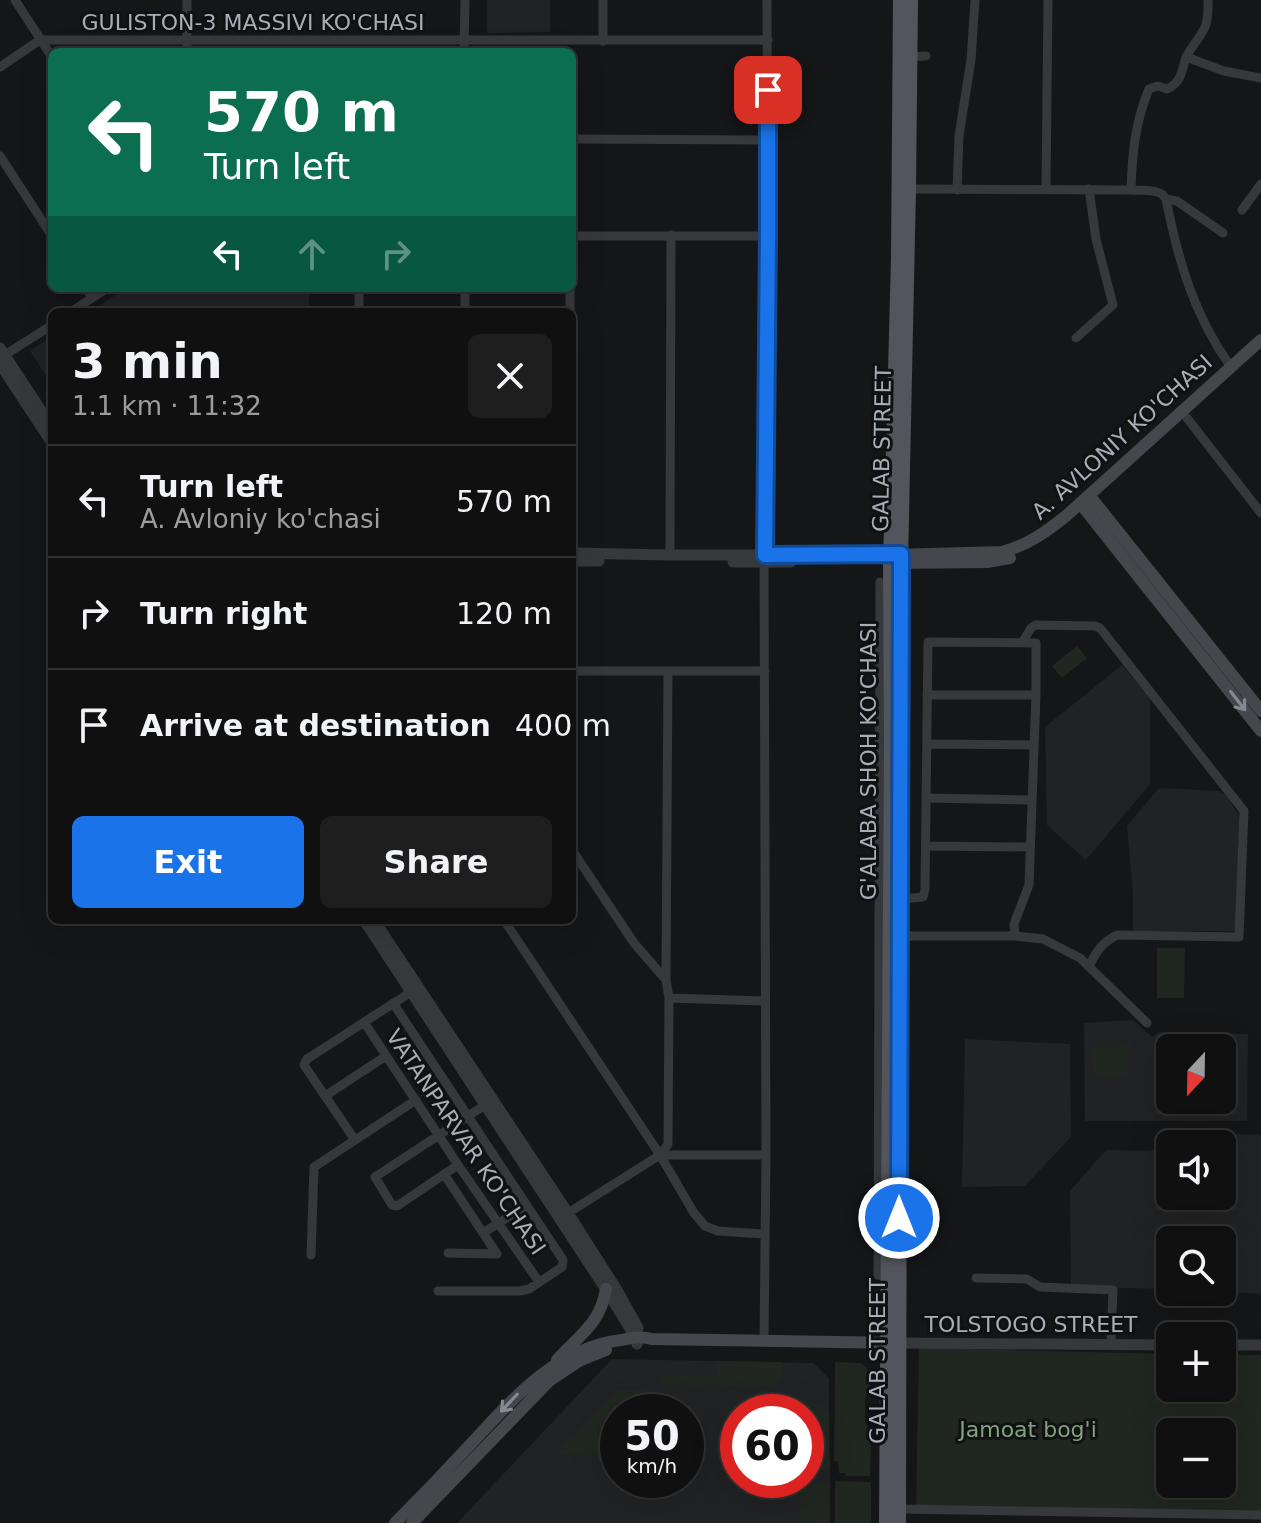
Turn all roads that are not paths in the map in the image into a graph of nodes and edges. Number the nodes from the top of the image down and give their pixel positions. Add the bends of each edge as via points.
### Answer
1 (15, 0) edge
2 (187, 0) edge
3 (465, 0) edge
4 (603, 0) edge
5 (767, 0) edge
6 (900, 0) edge
7 (911, 0) edge
8 (975, 0) edge
9 (1048, 0) edge
10 (1208, 0) edge
11 (40, 40) junction
12 (187, 40) junction
13 (768, 40) junction
14 (603, 41) junction
15 (464, 46) edge
16 (187, 48) edge
17 (48, 51) edge
18 (1186, 57) junction
19 (0, 67) edge
20 (1261, 78) edge
21 (576, 139) edge
22 (768, 140) junction
23 (0, 156) edge
24 (1261, 184) edge
25 (909, 189) junction
26 (1046, 189) junction
27 (1089, 189) junction
28 (957, 190) junction
29 (1131, 190) junction
30 (1166, 199) junction
31 (1242, 210) dead end
32 (48, 230) edge
33 (1223, 233) dead end
34 (671, 235) junction
35 (576, 236) edge
36 (768, 236) junction
37 (88, 292) edge
38 (101, 292) edge
39 (92, 298) junction
40 (77, 308) edge
41 (48, 327) edge
42 (1076, 338) dead end
43 (1261, 340) edge
44 (1261, 351) edge
45 (1, 356) edge
46 (1231, 367) junction
47 (1187, 418) junction
48 (48, 421) edge
49 (48, 436) edge
50 (1087, 502) junction
51 (1261, 513) edge
52 (576, 553) edge
53 (670, 555) junction
54 (764, 559) junction
55 (896, 559) junction
56 (576, 561) edge
57 (880, 582) dead end
58 (885, 626) junction
59 (1022, 643) junction
60 (576, 671) edge
61 (668, 671) junction
62 (765, 671) junction
63 (927, 695) junction
64 (1036, 695) junction
65 (1261, 711) edge
66 (1261, 731) edge
67 (927, 744) junction
68 (1034, 745) junction
69 (926, 798) junction
70 (1032, 800) junction
71 (926, 846) junction
72 (1030, 847) junction
73 (576, 856) edge
74 (901, 899) junction
75 (367, 924) edge
76 (376, 924) edge
77 (507, 924) edge
78 (900, 936) junction
79 (1015, 936) junction
80 (1089, 967) junction
81 (666, 980) junction
82 (411, 992) junction
83 (669, 998) junction
84 (764, 1001) junction
85 (393, 1003) junction
86 (364, 1022) junction
87 (1147, 1023) dead end
88 (386, 1056) junction
89 (325, 1096) junction
90 (416, 1100) junction
91 (489, 1105) junction
92 (468, 1116) junction
93 (439, 1135) junction
94 (355, 1140) junction
95 (660, 1155) junction
96 (766, 1155) junction
97 (458, 1165) junction
98 (444, 1174) junction
99 (527, 1205) junction
100 (568, 1213) junction
101 (499, 1224) junction
102 (483, 1233) junction
103 (764, 1234) junction
104 (448, 1253) dead end
105 (311, 1255) dead end
106 (976, 1278) dead end
107 (539, 1282) junction
108 (606, 1289) junction
109 (438, 1291) dead end
110 (643, 1340) junction
111 (764, 1341) junction
112 (892, 1343) junction
113 (1111, 1344) junction
114 (1156, 1345) edge
115 (1236, 1345) edge
116 (1261, 1345) edge
117 (550, 1369) junction
118 (1010, 1512) junction
119 (1261, 1515) edge
120 (899, 1516) edge
121 (414, 1522) edge
122 (395, 1523) edge
123 (886, 1523) edge
124 (1010, 1523) edge

1 - 11 street
2 - 12 street
3 - 15 street
4 - 14 street
5 - 13 street
6 - 55 main road, G'ALABA SHOH KO'CHASI
7 - 25 main road, GALAB STREET via 918,56
8 - 28 street
9 - 26 street
10 - 18 street via 1205,31
11 - 12 street, GULISTON-3 MASSIVI KO'CHASI
11 - 17 street
11 - 19 street
12 - 15 street, GULISTON-3 MASSIVI KO'CHASI
12 - 16 street
13 - 14 street, GULISTON-3 MASSIVI KO'CHASI
13 - 22 street
14 - 15 street, GULISTON-3 MASSIVI KO'CHASI
18 - 20 street
18 - 29 street via 1174,86 1149,89 1145,98 1135,133
21 - 22 street
22 - 36 street
23 - 32 street
24 - 31 street
25 - 28 street
25 - 55 main road, GALAB STREET
26 - 27 street
26 - 28 street
27 - 29 street
27 - 42 street via 1113,305
29 - 30 street via 1157,192
30 - 33 street
30 - 46 street via 1197,309
34 - 35 street
34 - 36 street
34 - 53 street
36 - 54 street
37 - 39 street
38 - 39 street
39 - 40 street
41 - 45 street
43 - 46 main road, A. AVLONIY KO'CHASI
44 - 47 main road, A. AVLONIY KO'CHASI
45 - 48 street
45 - 49 street
46 - 50 main road, A. AVLONIY KO'CHASI
47 - 50 main road, A. AVLONIY KO'CHASI
47 - 51 street
50 - 55 main road, A. AVLONIY KO'CHASI via 1043,543 1008,558
50 - 65 main road
50 -> 66 main road
52 - 53 street, A. AVLONIY KO'CHASI
53 - 54 street, A. AVLONIY KO'CHASI
54 - 55 street, A. AVLONIY KO'CHASI
54 - 56 street, A. AVLONIY KO'CHASI
54 - 62 street
55 - 58 main road, G'ALABA SHOH KO'CHASI
55 - 74 main road, GALAB STREET
57 - 58 street
58 - 112 main road, G'ALABA SHOH KO'CHASI via 891,755 884,951 886,1277
59 - 63 street via 928,642
59 - 64 street via 1036,643
59 - 80 street via 1035,625 1100,628 1244,811 1239,937 1117,935 1097,950
60 - 61 street
61 - 62 street
61 - 81 street
62 - 84 street
63 - 64 street
63 - 67 street
64 - 68 street
67 - 68 street
67 - 69 street
68 - 70 street
69 - 70 street
69 - 71 street
70 - 72 street
71 - 72 street
71 - 74 street via 923,897
72 - 79 street via 1029,885 1014,924
73 - 81 street via 634,943
74 - 78 main road, GALAB STREET
75 - 82 street
76 - 91 street
77 - 95 street
78 - 79 street
78 - 112 main road, GALAB STREET
79 - 80 street via 1043,939
80 - 87 street
81 - 83 street
82 - 85 street
82 - 91 street
83 - 84 street
83 - 95 street via 668,1144
84 - 96 street
85 - 86 street
85 - 92 street
86 - 88 street, VATANPARVAR KO'CHASI
86 - 89 street via 307,1059 304,1065
88 - 89 street
88 - 90 street, VATANPARVAR KO'CHASI
89 - 94 street
90 - 93 street, VATANPARVAR KO'CHASI
90 - 94 street
91 - 92 street
91 - 100 street
91 - 108 street
92 - 93 street
92 - 99 street
93 - 97 street, VATANPARVAR KO'CHASI
93 - 98 street via 375,1177 397,1206
94 - 105 street via 314,1167
95 - 96 street
95 - 100 street
95 - 103 street via 705,1226
96 - 103 street
97 - 98 street
97 - 101 street, VATANPARVAR KO'CHASI
98 - 102 street
99 - 101 street
99 - 107 street via 563,1260 562,1267
100 - 110 street
101 - 102 street
101 - 107 street, VATANPARVAR KO'CHASI
102 - 104 street via 497,1254
103 - 111 street
106 - 113 street via 1113,1290
107 - 109 street via 520,1291
108 - 110 street
108 - 117 main road via 594,1322
110 - 111 main road, TOLSTOGO STREET
110 - 117 main road, TOLSTOGO STREET via 607,1341
110 - 121 main road, TOLSTOGO STREET via 579,1361 549,1381
111 - 112 main road, TOLSTOGO STREET
112 - 113 street, TOLSTOGO STREET
112 - 120 main road, GALAB STREET
112 - 123 main road, G'ALABA SHOH KO'CHASI
113 - 114 street, TOLSTOGO STREET
115 - 116 street
117 -> 122 main road, TOLSTOGO STREET via 521,1390
118 - 119 street
118 - 120 street
118 - 124 street

